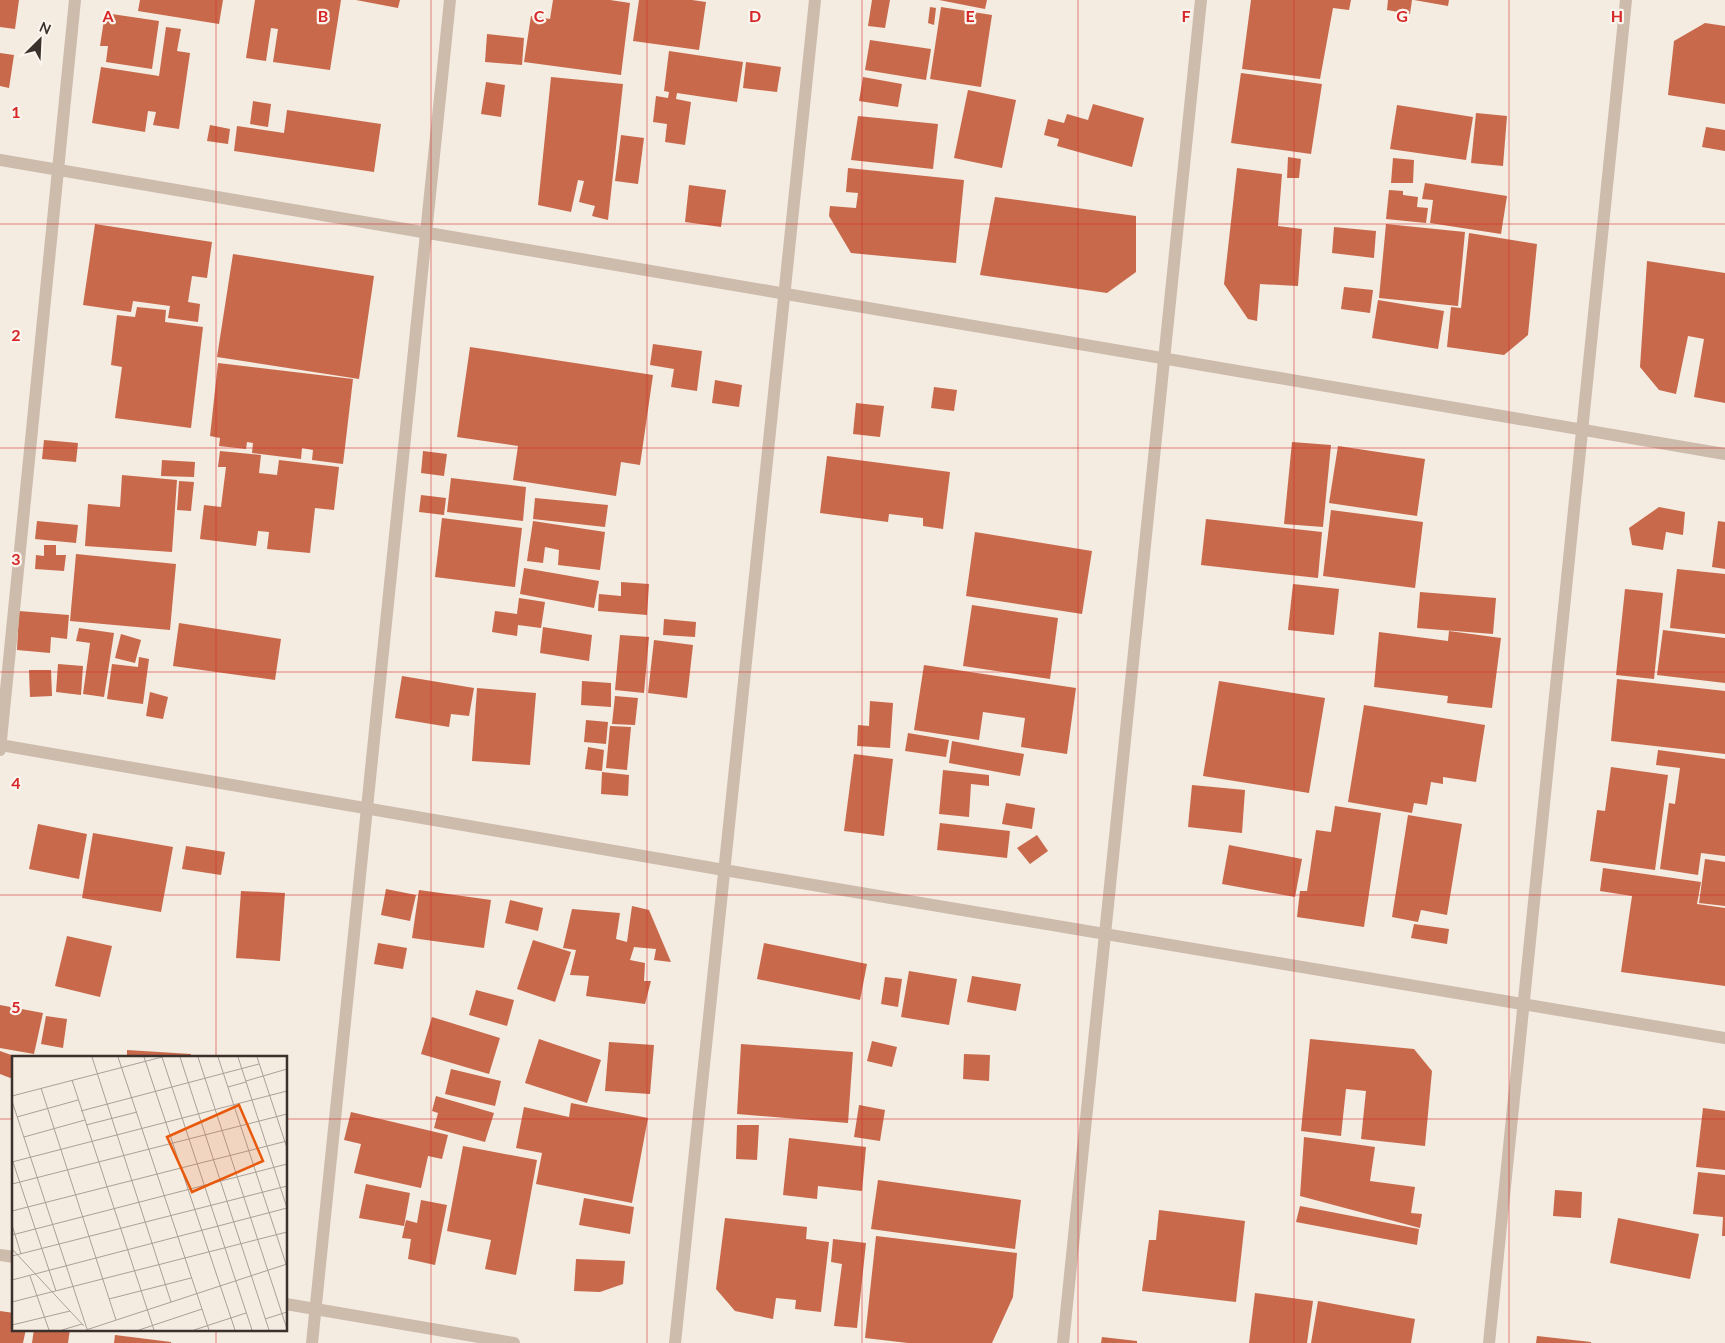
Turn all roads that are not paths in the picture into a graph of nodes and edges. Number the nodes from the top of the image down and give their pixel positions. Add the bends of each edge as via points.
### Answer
1 (75, 0) edge
2 (450, 0) edge
3 (815, 0) edge
4 (1201, 0) edge
5 (1626, 0) edge
6 (0, 160) edge
7 (58, 170) junction
8 (426, 233) junction
9 (784, 295) junction
10 (1164, 359) junction
11 (1582, 430) junction
12 (1725, 454) edge
13 (0, 745) edge
14 (0, 750) edge
15 (367, 808) junction
16 (724, 870) junction
17 (1105, 934) junction
18 (1523, 1004) junction
19 (1725, 1038) edge
20 (288, 1304) edge
21 (315, 1309) junction
22 (312, 1343) edge
23 (514, 1343) edge
24 (675, 1343) edge
25 (1063, 1343) edge
26 (1489, 1343) edge

1 - 7 street
2 - 8 street
3 - 9 street
4 - 10 street
5 - 11 street
6 - 7 street
7 - 8 street
7 - 13 street
8 - 9 street
8 - 15 street
9 - 10 street
9 - 16 street
10 - 11 street
10 - 17 street
11 - 12 street
11 - 18 street
13 - 14 street
13 - 15 street
15 - 16 street
15 - 21 street
16 - 17 street
16 - 24 street
17 - 18 street
17 - 25 street
18 - 19 street
18 - 26 street
20 - 21 street
21 - 22 street
21 - 23 street

